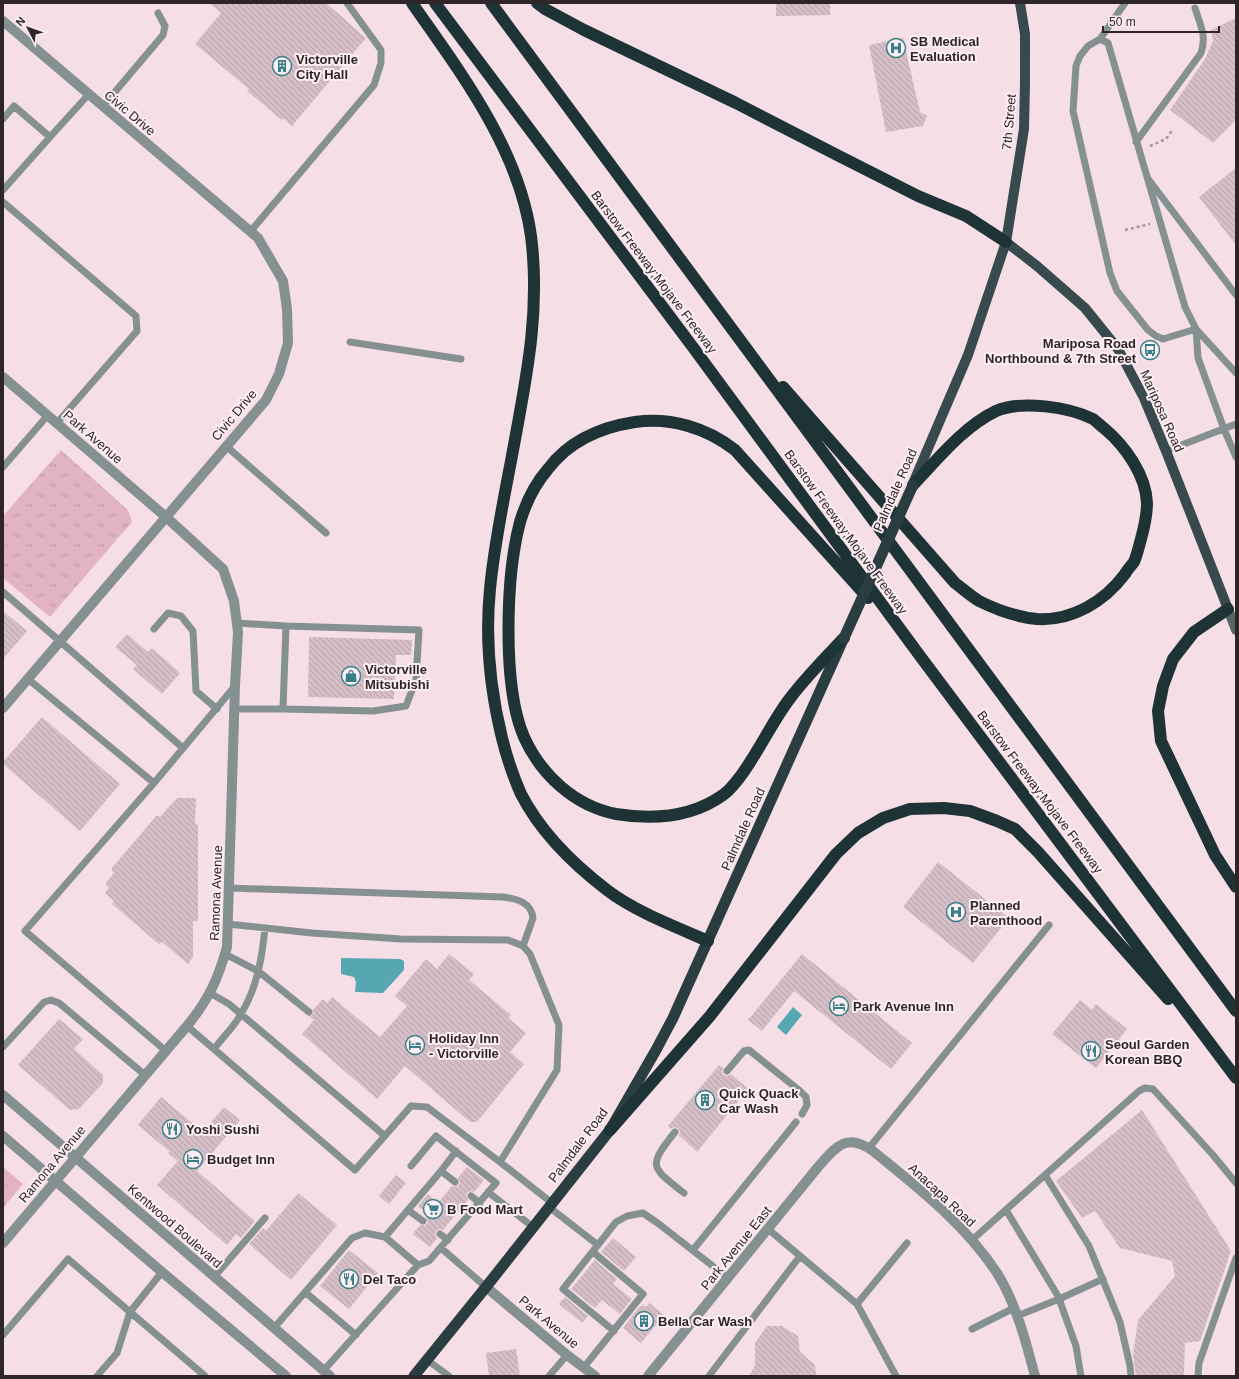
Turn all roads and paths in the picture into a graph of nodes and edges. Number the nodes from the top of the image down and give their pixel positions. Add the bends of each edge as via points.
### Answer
1 (347, 3) edge
2 (412, 3) edge
3 (435, 3) edge
4 (491, 3) edge
5 (537, 3) edge
6 (1020, 3) edge
7 (1125, 3) edge
8 (1195, 8) dead end
9 (158, 13) dead end
10 (3, 21) edge
11 (1100, 39) junction
12 (89, 94) junction
13 (103, 106) junction
14 (3, 119) edge
15 (1173, 129) dead end
16 (50, 137) junction
17 (1136, 142) junction
18 (1139, 151) junction
19 (1147, 176) junction
20 (3, 190) edge
21 (3, 202) edge
22 (1150, 224) dead end
23 (1125, 230) dead end
24 (250, 232) junction
25 (1006, 242) junction
26 (1236, 294) edge
27 (728, 324) junction
28 (1196, 329) junction
29 (350, 342) dead end
30 (461, 359) dead end
31 (1236, 373) edge
32 (3, 377) edge
33 (48, 415) junction
34 (57, 423) junction
35 (1236, 424) edge
36 (1224, 429) junction
37 (226, 446) junction
38 (1166, 451) junction
39 (1236, 457) edge
40 (3, 467) edge
41 (913, 485) junction
42 (166, 517) junction
43 (326, 533) dead end
44 (3, 592) edge
45 (1228, 609) junction
46 (237, 622) junction
47 (286, 626) junction
48 (154, 629) dead end
49 (1236, 630) edge
50 (844, 638) junction
51 (60, 641) junction
52 (920, 656) junction
53 (28, 679) junction
54 (235, 686) junction
55 (5, 702) edge
56 (235, 708) junction
57 (216, 709) junction
58 (283, 709) junction
59 (183, 748) junction
60 (154, 783) junction
61 (1236, 886) edge
62 (229, 888) junction
63 (228, 924) junction
64 (1049, 924) dead end
65 (264, 928) junction
66 (708, 941) junction
67 (523, 946) junction
68 (225, 954) junction
69 (258, 971) junction
70 (210, 993) junction
71 (1236, 1011) edge
72 (309, 1012) dead end
73 (241, 1015) junction
74 (187, 1026) junction
75 (3, 1047) edge
76 (214, 1049) junction
77 (166, 1051) junction
78 (727, 1071) dead end
79 (145, 1075) junction
80 (1234, 1075) edge
81 (3, 1096) edge
82 (802, 1114) dead end
83 (796, 1122) dead end
84 (610, 1130) junction
85 (675, 1132) dead end
86 (3, 1136) edge
87 (384, 1136) junction
88 (848, 1142) joint
89 (869, 1148) junction
90 (456, 1152) junction
91 (75, 1158) junction
92 (500, 1162) junction
93 (411, 1166) dead end
94 (441, 1171) junction
95 (1045, 1175) junction
96 (55, 1181) junction
97 (454, 1182) dead end
98 (1236, 1183) edge
99 (488, 1192) junction
100 (684, 1192) dead end
101 (471, 1196) dead end
102 (480, 1203) junction
103 (550, 1205) junction
104 (408, 1210) junction
105 (1006, 1210) junction
106 (265, 1218) dead end
107 (423, 1221) dead end
108 (533, 1227) junction
109 (768, 1229) junction
110 (440, 1234) dead end
111 (385, 1238) junction
112 (448, 1240) junction
113 (972, 1240) junction
114 (907, 1242) dead end
115 (3, 1243) edge
116 (598, 1245) junction
117 (441, 1248) junction
118 (693, 1250) junction
119 (593, 1252) junction
120 (800, 1256) junction
121 (1236, 1258) edge
122 (418, 1265) junction
123 (162, 1272) junction
124 (214, 1277) junction
125 (728, 1278) junction
126 (1103, 1280) junction
127 (486, 1287) junction
128 (305, 1292) junction
129 (1060, 1299) junction
130 (857, 1304) junction
131 (130, 1312) junction
132 (1016, 1312) junction
133 (274, 1328) junction
134 (972, 1329) dead end
135 (614, 1331) junction
136 (3, 1335) edge
137 (356, 1335) junction
138 (567, 1355) junction
139 (427, 1360) junction
140 (584, 1367) junction
141 (327, 1373) edge
142 (97, 1376) edge
143 (205, 1376) edge
144 (286, 1376) edge
145 (414, 1376) edge
146 (449, 1376) edge
147 (549, 1376) edge
148 (595, 1376) edge
149 (648, 1376) edge
150 (709, 1376) edge
151 (896, 1376) edge
152 (1035, 1376) edge
153 (1081, 1376) edge
154 (1132, 1376) edge
155 (1198, 1376) edge

1 - 24 lane via 381,50 374,85
2 - 66 highway via 472,92 505,151 521,191 531,237 535,289 532,342 488,604 490,675 506,754 522,796 545,831 570,860 608,892
3 - 52 highway, Barstow Freeway;Mojave Freeway
4 - 27 highway, Barstow Freeway;Mojave Freeway
5 - 25 highway via 584,30 736,103 918,196 966,216
6 - 25 main road, 7th Street via 1026,83 1024,129
7 - 11 lane
8 - 17 lane via 1204,36 1201,53
9 - 13 lane via 164,26 162,34
10 - 12 street, Civic Drive
11 - 17 lane via 1108,43
11 - 28 lane via 1088,46 1076,66 1072,111 1110,273 1117,291 1148,330 1156,336 1163,339
12 - 13 street, Civic Drive
12 - 16 lane
13 - 24 street, Civic Drive
14 - 16 lane via 14,106
15 - 18 path via 1166,139
16 - 20 lane
17 - 18 lane
18 - 19 lane
19 - 26 lane
19 - 28 lane via 1185,307
21 - 34 lane via 136,316 137,331
22 - 23 path
24 - 37 street, Civic Drive via 258,238 283,280 288,343 279,374 266,400
25 - 38 main road, Mariposa Road via 1085,308 1118,349 1144,398
25 - 41 main road, Palmdale Road via 968,355
27 - 41 highway via 955,583 978,601 1011,614 1038,619 1068,616 1093,604 1115,587 1134,562 1144,528 1147,503 1131,457 1116,438 1094,420 1049,406 1023,405 998,410 978,421
27 - 71 highway, Barstow Freeway;Mojave Freeway
28 - 31 lane
28 - 36 lane via 1198,358
29 - 30 lane
32 - 33 street, Park Avenue
33 - 34 street, Park Avenue
33 - 40 lane
34 - 42 street, Park Avenue
35 - 36 lane
36 - 38 lane
36 - 39 lane
37 - 42 street, Civic Drive
37 - 43 lane
38 - 45 main road, Mariposa Road
41 - 50 highway, Palmdale Road, bridge
42 - 46 street, Ramona Avenue via 223,569 234,601
42 - 51 street, Civic Drive
44 - 51 lane
45 - 49 main road, Mariposa Road
45 - 61 highway via 1194,632 1173,659 1158,711 1161,741 1215,855
46 - 47 lane
46 - 54 street, Ramona Avenue
47 - 58 lane
47 - 58 lane via 419,630 416,680 406,706 373,711
48 - 57 lane via 168,614 181,616 193,630 196,691
50 - 52 highway via 791,697 740,778 723,795 686,813 652,818 632,817 597,809 571,795 548,775 524,738 515,709 510,662 510,589 515,546 527,502 542,476 556,459 580,440 594,433 640,421 672,422 702,430 726,442 745,459
50 - 66 highway, Palmdale Road
51 - 53 street, Civic Drive
51 - 59 lane
52 - 80 highway, Barstow Freeway;Mojave Freeway
53 - 55 street, Civic Drive
53 - 60 lane
54 - 56 street, Ramona Avenue
54 - 57 lane
56 - 58 lane
56 - 62 street, Ramona Avenue
57 - 59 lane
59 - 60 lane
60 - 77 lane via 25,931
62 - 63 street, Ramona Avenue
62 - 67 lane via 516,899 527,905 533,918
63 - 65 lane
63 - 68 street, Ramona Avenue via 228,946
64 - 89 lane
65 - 67 lane via 401,939 508,940
65 - 69 lane
66 - 84 highway, Palmdale Road via 673,1018
67 - 92 lane via 530,954 559,1025 557,1070
68 - 69 lane
68 - 70 street, Ramona Avenue via 218,978
69 - 72 lane
69 - 73 lane via 255,986
70 - 73 lane via 229,1004
70 - 74 street, Ramona Avenue
73 - 76 lane
73 - 87 lane
74 - 76 lane
74 - 77 street, Ramona Avenue
75 - 79 lane via 44,1002 51,1000 59,1003
76 - 87 lane via 354,1170
77 - 79 street, Ramona Avenue
78 - 82 lane via 744,1051 749,1050 806,1097 807,1105
79 - 91 street, Ramona Avenue
80 - 84 highway via 1063,879 1015,829 970,811 944,808 910,809 883,818 858,833 836,854 710,1016
81 - 91 street, Kentwood Boulevard
83 - 118 lane
84 - 103 highway, Palmdale Road
85 - 100 lane via 660,1151 657,1167 661,1174
86 - 96 street
87 - 92 lane via 411,1106 427,1107
88 - 89 street, Anacapa Road via 860,1143
88 - 109 street, Park Avenue East via 839,1145 830,1154
89 - 113 street, Anacapa Road via 954,1220
90 - 93 lane via 436,1136
90 - 94 lane
90 - 99 lane via 496,1183
91 - 96 street, Ramona Avenue
91 - 124 street, Kentwood Boulevard
92 - 103 lane
94 - 97 lane
94 - 104 lane
95 - 98 lane via 1145,1088 1153,1089
95 - 105 lane
95 - 126 lane via 1089,1246
96 - 115 street, Ramona Avenue
96 - 123 street
99 - 102 lane
99 - 108 lane
101 - 102 lane
102 - 112 lane
103 - 108 highway, Palmdale Road
103 - 116 lane
104 - 107 lane
104 - 111 lane
105 - 113 lane
105 - 129 lane
106 - 124 lane
108 - 127 highway, Palmdale Road
109 - 120 lane
109 - 125 street, Park Avenue East
110 - 112 lane
111 - 122 lane
111 - 128 lane via 365,1233 352,1238
112 - 117 lane
113 - 132 street, Anacapa Road via 997,1274
114 - 130 lane
116 - 118 lane via 616,1222 627,1216 643,1213
116 - 119 lane
117 - 122 lane via 429,1261
117 - 127 lane
118 - 125 lane
119 - 135 lane via 643,1294
119 - 135 lane via 563,1288
120 - 130 lane
120 - 150 lane
121 - 155 lane via 1199,1363
122 - 137 lane
123 - 131 lane
123 - 144 street
124 - 133 street, Kentwood Boulevard
125 - 149 street, Park Avenue East
126 - 129 lane
126 - 154 lane via 1120,1322
127 - 138 street, Park Avenue
127 - 139 highway, Palmdale Road
128 - 133 lane
128 - 137 lane
129 - 132 lane
129 - 153 lane via 1076,1346
130 - 151 lane
131 - 136 lane via 68,1260
131 - 142 lane via 117,1353
131 - 143 lane
132 - 134 lane
132 - 152 street, Anacapa Road
133 - 141 street, Kentwood Boulevard
135 - 140 lane
137 - 141 lane
138 - 140 street, Park Avenue
138 - 147 lane
139 - 145 highway, Palmdale Road
139 - 146 lane
140 - 148 street, Park Avenue

